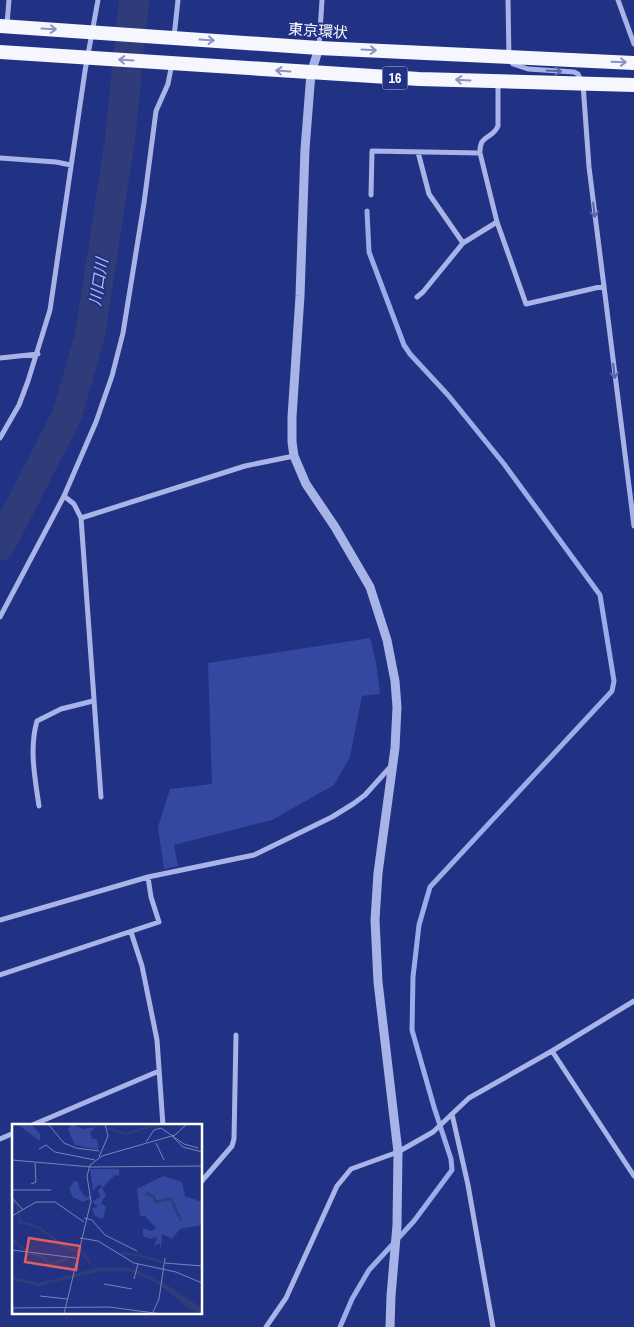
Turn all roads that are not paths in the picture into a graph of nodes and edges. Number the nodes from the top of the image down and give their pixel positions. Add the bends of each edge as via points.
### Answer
1 (10, 0) edge
2 (98, 0) edge
3 (178, 0) edge
4 (322, 0) edge
5 (508, 0) edge
6 (618, 0) edge
7 (3, 26) edge
8 (96, 33) junction
9 (174, 38) junction
10 (634, 44) edge
11 (319, 48) junction
12 (0, 52) edge
13 (91, 58) junction
14 (510, 58) junction
15 (634, 62) edge
16 (172, 63) junction
17 (311, 73) junction
18 (498, 82) junction
19 (582, 84) junction
20 (634, 85) edge
21 (418, 152) junction
22 (480, 153) junction
23 (0, 158) edge
24 (72, 165) junction
25 (371, 195) dead end
26 (497, 222) junction
27 (463, 243) junction
28 (604, 286) junction
29 (417, 297) dead end
30 (38, 354) junction
31 (0, 358) edge
32 (0, 438) edge
33 (294, 456) junction
34 (64, 496) junction
35 (81, 518) junction
36 (634, 526) edge
37 (0, 617) edge
38 (93, 700) junction
39 (393, 764) junction
40 (100, 797) dead end
41 (38, 806) dead end
42 (148, 877) junction
43 (0, 920) edge
44 (131, 932) junction
45 (0, 975) edge
46 (634, 1000) edge
47 (236, 1036) dead end
48 (552, 1051) junction
49 (159, 1071) junction
50 (450, 1115) junction
51 (35, 1124) edge
52 (164, 1124) edge
53 (12, 1134) edge
54 (0, 1139) edge
55 (398, 1152) junction
56 (634, 1176) edge
57 (202, 1181) edge
58 (266, 1327) edge
59 (390, 1327) edge
60 (493, 1327) edge

1 - 7 street
2 - 8 street
3 - 9 street
4 - 11 street
5 - 14 street
6 - 10 street
7 -> 8 highway, 東京環状 / 16
8 - 9 highway, 東京環状 / 16
8 - 13 street
9 -> 11 highway, 東京環状 / 16
11 -> 14 highway, 東京環状 / 16
11 - 17 street
12 - 13 highway, 16
16 -> 13 highway, 16
13 - 24 street
14 -> 15 highway, 東京環状 / 16
14 -> 19 street via 514,64 528,69 574,72
17 -> 16 highway, 16
16 - 34 street via 168,84 156,111 119,353 96,422
18 -> 17 highway, 16
17 - 33 street via 304,149 300,296 292,417
18 - 19 highway, 16
18 - 22 street via 498,126 479,144
19 - 20 highway, 16
19 -> 28 street
21 - 22 street
21 - 25 street via 372,151
21 - 27 street via 429,194
22 - 26 street
23 - 24 street
24 - 30 street via 50,310
26 - 27 street
26 - 28 street via 526,304
27 - 29 street
28 -> 36 street
30 - 31 street
30 - 32 street via 19,405
33 - 35 street via 245,466
33 - 39 street via 306,484 365,576 381,619 396,681
34 - 35 street via 74,504
34 - 37 street
35 - 38 street
38 - 40 street
38 - 41 street via 61,709 37,721 32,749
39 - 42 street via 353,804 254,855
39 - 55 street via 378,873 375,947
42 - 43 street
42 - 44 street via 159,922
44 - 45 street
44 - 49 street via 158,1040
46 - 48 street
47 - 57 street via 234,1139 232,1146
48 - 50 street via 470,1098
48 - 56 street
49 - 51 street
49 - 52 street
50 - 55 street via 433,1132
50 - 60 street via 468,1185
53 - 54 street
55 - 58 street via 351,1169 337,1186 286,1298
55 - 59 street

